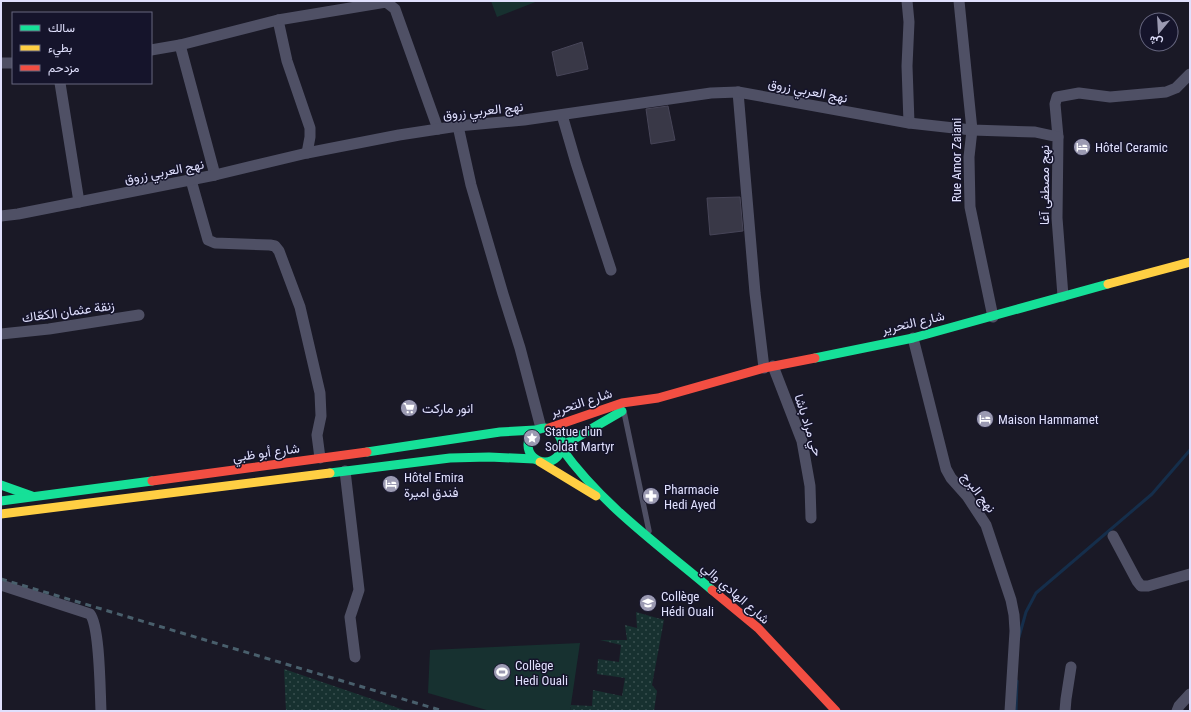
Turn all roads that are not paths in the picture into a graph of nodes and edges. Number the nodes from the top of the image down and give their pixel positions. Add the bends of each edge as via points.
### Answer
1 (907, 1) edge
2 (959, 1) edge
3 (278, 20) junction
4 (180, 45) junction
5 (152, 50) edge
6 (1, 63) edge
7 (12, 63) edge
8 (1190, 74) edge
9 (60, 84) edge
10 (738, 92) junction
11 (562, 115) junction
12 (909, 123) junction
13 (458, 126) junction
14 (438, 129) junction
15 (972, 130) junction
16 (1058, 137) junction
17 (307, 153) junction
18 (215, 175) junction
19 (192, 180) junction
20 (79, 202) junction
21 (1, 216) edge
22 (1190, 262) edge
23 (611, 270) dead end
24 (1063, 296) junction
25 (139, 315) dead end
26 (992, 317) junction
27 (1, 334) edge
28 (913, 338) junction
29 (769, 367) junction
30 (623, 407) junction
31 (542, 429) junction
32 (562, 448) junction
33 (320, 458) junction
34 (537, 460) junction
35 (269, 465) junction
36 (345, 470) junction
37 (271, 480) junction
38 (1, 484) edge
39 (36, 497) junction
40 (1, 501) edge
41 (610, 504) junction
42 (1, 514) edge
43 (811, 518) dead end
44 (650, 536) junction
45 (1113, 536) dead end
46 (1190, 574) edge
47 (1, 585) edge
48 (355, 657) dead end
49 (1071, 667) dead end
50 (1190, 694) edge
51 (101, 711) edge
52 (836, 711) edge
53 (1010, 711) edge
54 (1065, 711) edge
55 (1177, 711) edge

1 - 12 street
2 - 15 street, Rue Amor Zaiani
3 - 4 street
3 - 14 street via 384,1 390,3 395,9
3 - 17 street via 287,61 310,128
4 - 5 street
4 - 18 street
6 - 7 street
8 - 16 street via 1176,88 1166,92 1110,97 1079,93 1057,97 1055,104
9 - 20 street
10 - 11 street, نهج العربي زروق via 711,93
10 - 12 street, نهج العربي زروق
10 - 29 street, حي مراد باشا via 755,293
11 - 13 street, نهج العربي زروق
11 - 23 street
12 - 15 street, نهج العربي زروق
13 - 14 street, نهج العربي زروق
13 - 31 street via 471,185
14 - 17 street, نهج العربي زروق
15 - 16 street, نهج مصطفى آغا via 1022,130
15 - 26 street, Rue Amor Zaiani via 969,157 970,207
16 - 24 street, نهج مصطفى آغا via 1056,218
17 - 18 street, نهج العربي زروق
18 - 19 street, نهج العربي زروق
19 - 20 street, نهج العربي زروق
19 - 33 street via 210,242 270,245 279,251 300,307 320,393 321,416 317,435
20 - 21 street, نهج العربي زروق
22 - 24 main road, شارع التحرير
24 - 26 main road, شارع التحرير
25 - 27 street, زنقة عثمان الكعّاك
26 - 28 main road, شارع التحرير
28 - 29 main road, شارع التحرير
28 - 53 street, نهج البرج via 946,469 986,525 1011,600 1015,631
29 - 30 main road, شارع التحرير
29 - 43 street, حي مراد باشا via 802,441 810,486
30 - 31 main road, شارع التحرير
30 - 32 main road, شارع التحرير
30 - 44 lane
31 - 32 main road via 559,434
31 - 33 main road, شارع أبو ظبي via 500,432
31 - 34 main road via 530,435 528,441 530,454
32 - 34 main road via 554,460
32 - 41 main road, شارع الهادي والي via 575,467
33 - 35 main road, شارع أبو ظبي
34 - 36 main road via 450,458
34 - 41 main road, شارع الهادي والي
35 - 37 main road
35 - 39 main road, شارع أبو ظبي
36 - 37 main road
36 - 48 street via 359,590 350,617
37 - 42 main road
38 - 39 main road
39 - 40 main road, شارع أبو ظبي
41 - 44 main road, شارع الهادي والي
44 - 52 main road, شارع الهادي والي via 758,628
45 - 46 street via 1141,586
47 - 51 street via 90,614 97,639
49 - 54 street
50 - 55 street

